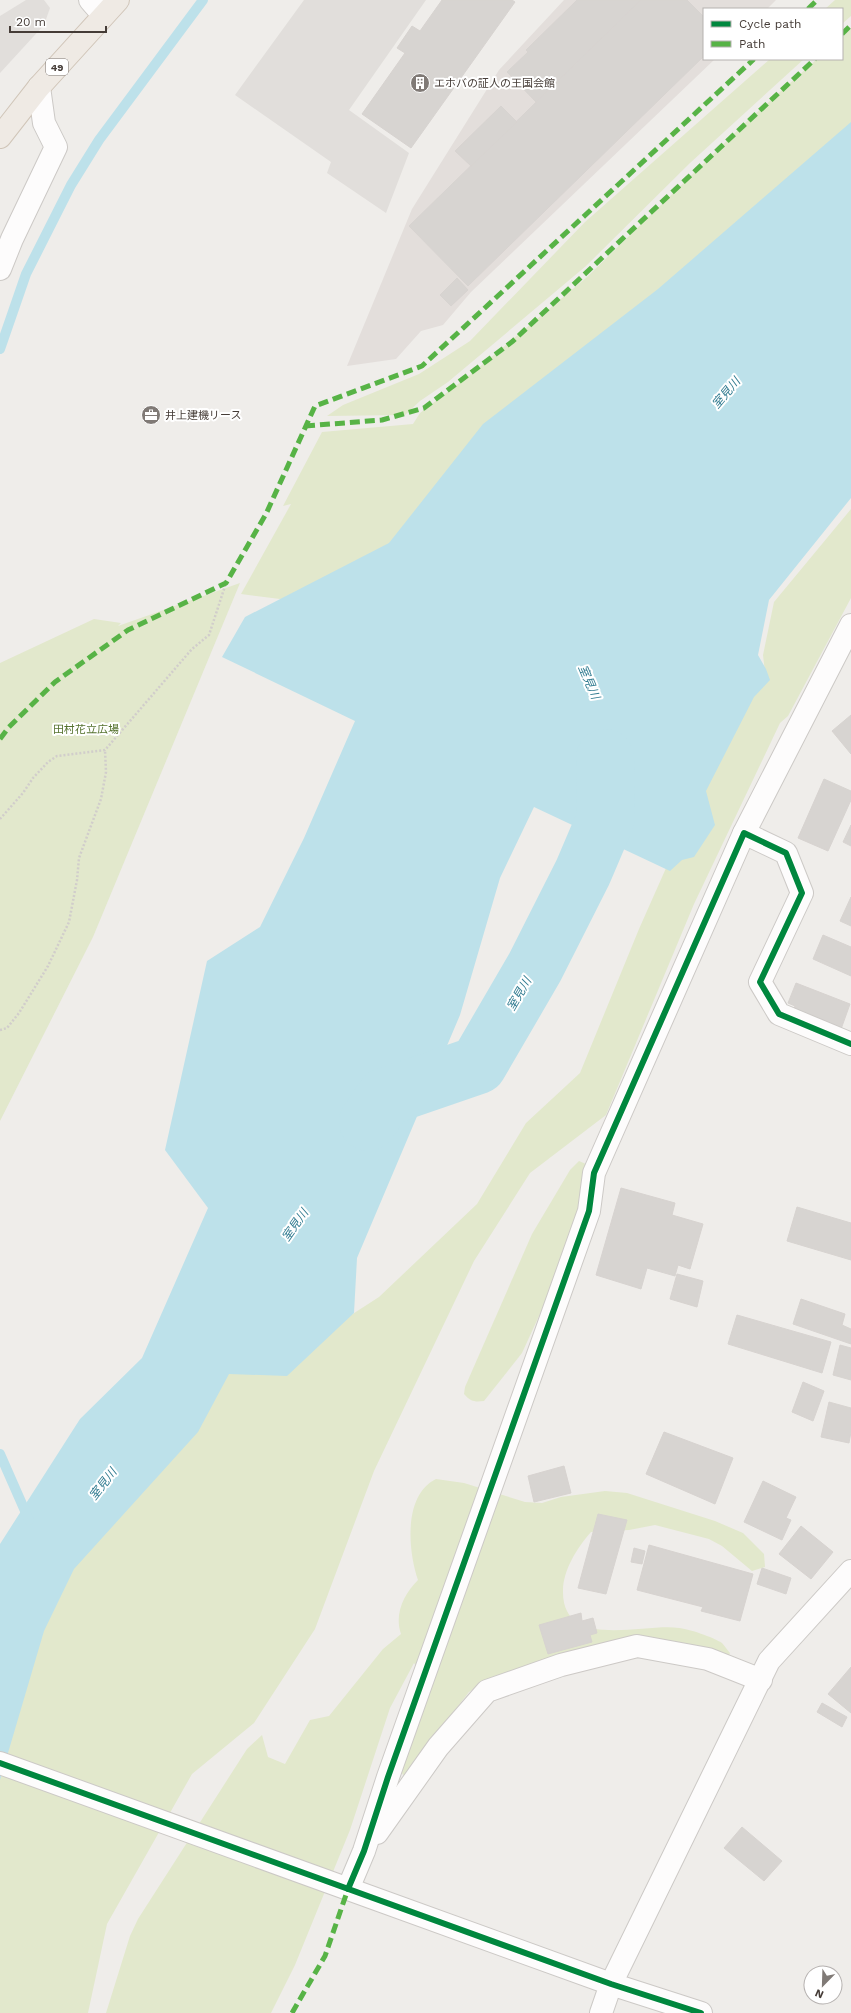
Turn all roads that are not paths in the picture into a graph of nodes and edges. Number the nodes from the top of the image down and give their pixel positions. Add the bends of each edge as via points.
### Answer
1 (104, 5) edge
2 (39, 87) junction
3 (0, 137) edge
4 (0, 269) edge
5 (851, 625) edge
6 (744, 833) junction
7 (851, 1044) edge
8 (851, 1571) edge
9 (760, 1680) junction
10 (0, 1763) edge
11 (364, 1851) junction
12 (342, 1886) junction
13 (611, 1984) junction
14 (601, 2013) edge
15 (701, 2013) edge

1 - 2 main road, 49
2 - 3 main road, 49
2 - 4 street via 44,123 56,147
5 - 6 street
6 - 7 street via 786,853 802,893 760,982 779,1014
6 - 11 street via 594,1172 589,1211
8 - 9 street via 770,1661
9 - 11 street via 708,1659 637,1646 561,1665 487,1691 438,1747
9 - 13 street
10 - 12 street
11 - 12 street
12 - 13 street
13 - 14 street
13 - 15 street

